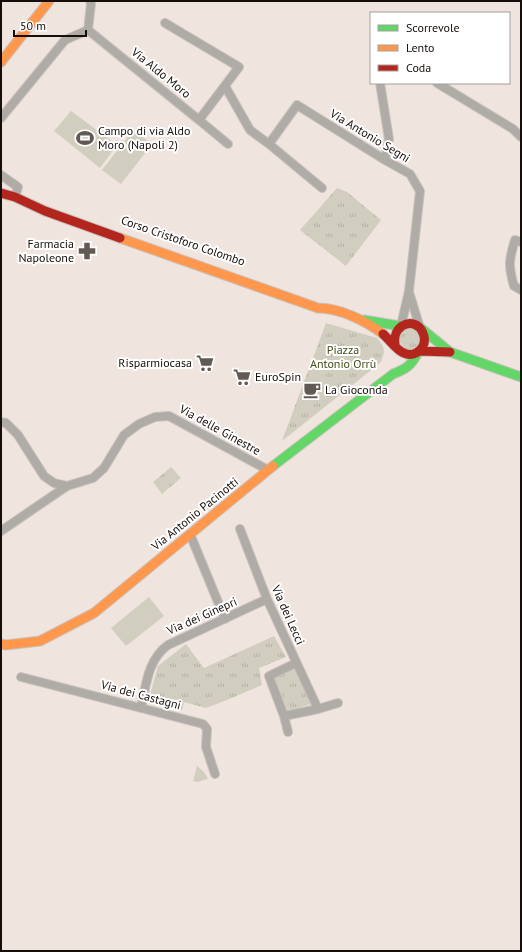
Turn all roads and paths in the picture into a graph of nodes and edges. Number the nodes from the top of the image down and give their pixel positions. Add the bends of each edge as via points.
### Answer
1 (49, 1) edge
2 (90, 1) edge
3 (165, 22) dead end
4 (88, 30) junction
5 (1, 62) edge
6 (380, 84) edge
7 (439, 84) edge
8 (225, 86) junction
9 (1, 118) edge
10 (199, 120) junction
11 (521, 137) edge
12 (228, 144) dead end
13 (269, 144) junction
14 (385, 160) junction
15 (1, 175) edge
16 (322, 188) dead end
17 (1, 193) edge
18 (15, 197) junction
19 (518, 241) edge
20 (521, 290) edge
21 (409, 292) junction
22 (353, 318) junction
23 (401, 326) junction
24 (421, 328) junction
25 (396, 347) junction
26 (419, 352) junction
27 (450, 352) junction
28 (392, 374) junction
29 (521, 377) edge
30 (1, 422) edge
31 (268, 470) junction
32 (67, 486) junction
33 (240, 529) dead end
34 (1, 531) edge
35 (190, 534) junction
36 (267, 599) junction
37 (225, 619) junction
38 (1, 644) edge
39 (296, 663) junction
40 (22, 677) dead end
41 (338, 703) dead end
42 (141, 708) junction
43 (318, 709) junction
44 (284, 716) junction
45 (288, 732) dead end
46 (215, 774) dead end

1 - 5 street
2 - 4 street
3 - 8 street via 239,67
4 - 9 street via 65,40
4 - 10 street, Via Aldo Moro
6 - 14 street via 389,139
7 - 11 street via 513,128
8 - 10 street
8 - 13 street via 250,130
10 - 12 street, Via Aldo Moro
13 - 14 street, Via Antonio Segni via 297,105
13 - 16 street
14 - 21 street, Via Antonio Segni via 410,174 420,191
15 - 18 street via 18,187
17 - 18 street, Corso Cristoforo Colombo
18 - 22 street, Corso Cristoforo Colombo via 45,211 202,268
19 - 20 street via 510,258 514,286
21 - 23 street, Via Antonio Segni
21 - 24 street, Via Antonio Segni
22 - 23 street, Corso Cristoforo Colombo
22 - 25 street, Corso Cristoforo Colombo via 381,333
23 - 24 street, Corso Cristoforo Colombo via 413,324
23 - 25 street via 394,335
24 - 26 street via 425,338 423,348
24 - 27 street, Corso Cristoforo Colombo
25 - 26 street, Corso Cristoforo Colombo via 406,354
25 - 28 street via 399,360
26 - 27 street, Corso Cristoforo Colombo
26 - 28 street, Via Antonio Pacinotti via 414,362 405,370
27 - 29 street, Corso Cristoforo Colombo
28 - 31 street, Via Antonio Pacinotti
30 - 32 street via 6,423 18,435 44,476 54,483
31 - 32 street, Via delle Ginestre via 169,416 154,417 124,435 104,468 93,478
31 - 35 street, Via Antonio Pacinotti
32 - 34 street, Via delle Ginestre
33 - 36 street, Via dei Lecci
35 - 37 street
35 - 38 street, Via Antonio Pacinotti via 94,613 40,641
36 - 37 street, Via dei Ginepri
36 - 39 street, Via dei Lecci
37 - 42 street, Via dei Ginepri via 168,645 156,654
39 - 43 street, Via dei Lecci
39 - 44 street via 269,676
40 - 42 street, Via dei Castagni
41 - 43 street
42 - 46 street, Via dei Castagni via 203,724 207,729 206,747
43 - 44 street
44 - 45 street

